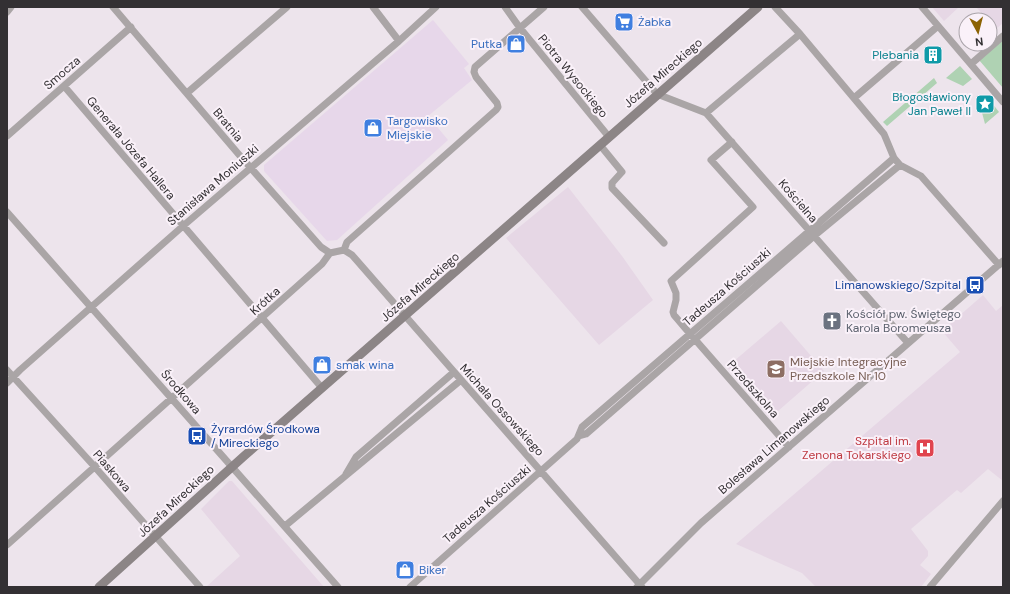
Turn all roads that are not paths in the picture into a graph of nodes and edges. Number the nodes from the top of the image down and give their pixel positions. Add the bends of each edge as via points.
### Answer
1 (11, 7) edge
2 (124, 7) edge
3 (287, 7) edge
4 (373, 7) edge
5 (436, 7) edge
6 (505, 7) edge
7 (544, 7) edge
8 (582, 7) edge
9 (758, 7) edge
10 (774, 7) edge
11 (922, 7) edge
12 (115, 9) edge
13 (7, 12) edge
14 (938, 26) junction
15 (131, 27) junction
16 (520, 28) junction
17 (800, 34) junction
18 (1003, 36) edge
19 (398, 41) junction
20 (971, 64) junction
21 (64, 86) junction
22 (187, 93) junction
23 (657, 94) junction
24 (854, 98) junction
25 (1003, 100) edge
26 (706, 113) junction
27 (7, 136) edge
28 (609, 137) junction
29 (732, 142) junction
30 (600, 145) junction
31 (894, 158) junction
32 (900, 165) junction
33 (251, 167) junction
34 (7, 212) edge
35 (183, 226) junction
36 (809, 230) junction
37 (814, 236) junction
38 (664, 243) dead end
39 (344, 250) junction
40 (330, 253) junction
41 (1001, 263) edge
42 (91, 306) junction
43 (405, 316) junction
44 (263, 318) junction
45 (693, 337) junction
46 (908, 343) junction
47 (7, 370) edge
48 (454, 372) junction
49 (13, 377) junction
50 (461, 380) junction
51 (7, 383) edge
52 (322, 388) junction
53 (172, 398) junction
54 (788, 447) junction
55 (94, 466) junction
56 (232, 467) junction
57 (541, 471) junction
58 (343, 479) junction
59 (1003, 501) edge
60 (285, 526) junction
61 (156, 537) junction
62 (7, 545) edge
63 (640, 586) edge
64 (99, 587) edge
65 (200, 587) edge
66 (338, 587) edge
67 (410, 587) edge
68 (930, 587) edge

1 - 13 street
2 - 12 street
3 - 22 street
4 - 19 street
5 - 19 street, Stanisława Moniuszki
6 - 16 street, Piotra Wysockiego
7 - 16 street
8 - 23 street
9 - 23 street, Józefa Mireckiego
10 - 17 street
11 - 14 street
12 - 15 street, Bratnia
14 - 20 street
14 - 24 street
15 - 21 street, Smocza
15 - 22 street, Bratnia
16 - 28 street, Piotra Wysockiego
16 - 39 street via 475,67 476,77 497,103 496,110 348,242
17 - 24 street
17 - 26 street
18 - 20 street
19 - 33 street, Stanisława Moniuszki
20 - 25 street
21 - 27 street, Smocza
21 - 35 street, Generała Józefa Hallera
22 - 33 street, Bratnia
23 - 26 street, Kościelna
23 - 28 street, Józefa Mireckiego
24 - 31 street via 884,134
26 - 29 street, Kościelna
28 - 30 street, Józefa Mireckiego
29 - 36 street, Kościelna
29 - 45 street, Przedszkolna via 712,160 753,207 671,281 676,293 674,316
30 - 38 street via 622,172 612,183 612,188
30 - 43 street, Józefa Mireckiego
31 - 32 street
31 - 36 street, Tadeusza Kościuszki
32 - 37 street, Tadeusza Kościuszki
32 - 41 street via 921,176
33 - 35 street, Stanisława Moniuszki
33 - 40 street, Bratnia via 321,247
34 - 42 street, Środkowa
35 - 42 street, Stanisława Moniuszki
35 - 44 street, Generała Józefa Hallera
36 - 37 street, Kościelna
36 - 45 street, Tadeusza Kościuszki
37 - 45 street, Tadeusza Kościuszki
37 - 46 street, Kościelna
39 - 40 street
39 - 43 street, Michała Ossowskiego via 352,255
40 - 44 street, Krótka via 322,264
41 - 46 street, Bolesława Limanowskiego
42 - 49 street, Stanisława Moniuszki
42 - 53 street, Środkowa
43 - 48 street, Michała Ossowskiego
43 - 52 street, Józefa Mireckiego
44 - 52 street, Generała Józefa Hallera
44 - 53 street, Krótka
45 - 54 street, Przedszkolna
45 - 57 street, Tadeusza Kościuszki via 586,434 579,436
46 - 54 street, Bolesława Limanowskiego
47 - 49 street, Piaskowa
48 - 50 street, Michała Ossowskiego
48 - 58 street via 356,456
49 - 51 street, Stanisława Moniuszki
49 - 55 street, Piaskowa
50 - 57 street, Michała Ossowskiego
50 - 58 street
52 - 56 street, Józefa Mireckiego
53 - 55 street, Krótka
53 - 56 street, Środkowa
54 - 63 street, Bolesława Limanowskiego via 701,522
55 - 61 street, Piaskowa
55 - 62 street, Krótka
56 - 60 street, Środkowa
56 - 61 street, Józefa Mireckiego
57 - 63 street, Michała Ossowskiego
57 - 67 street, Tadeusza Kościuszki
58 - 60 street
59 - 68 street
60 - 66 street, Środkowa
61 - 64 street, Józefa Mireckiego
61 - 65 street, Piaskowa

